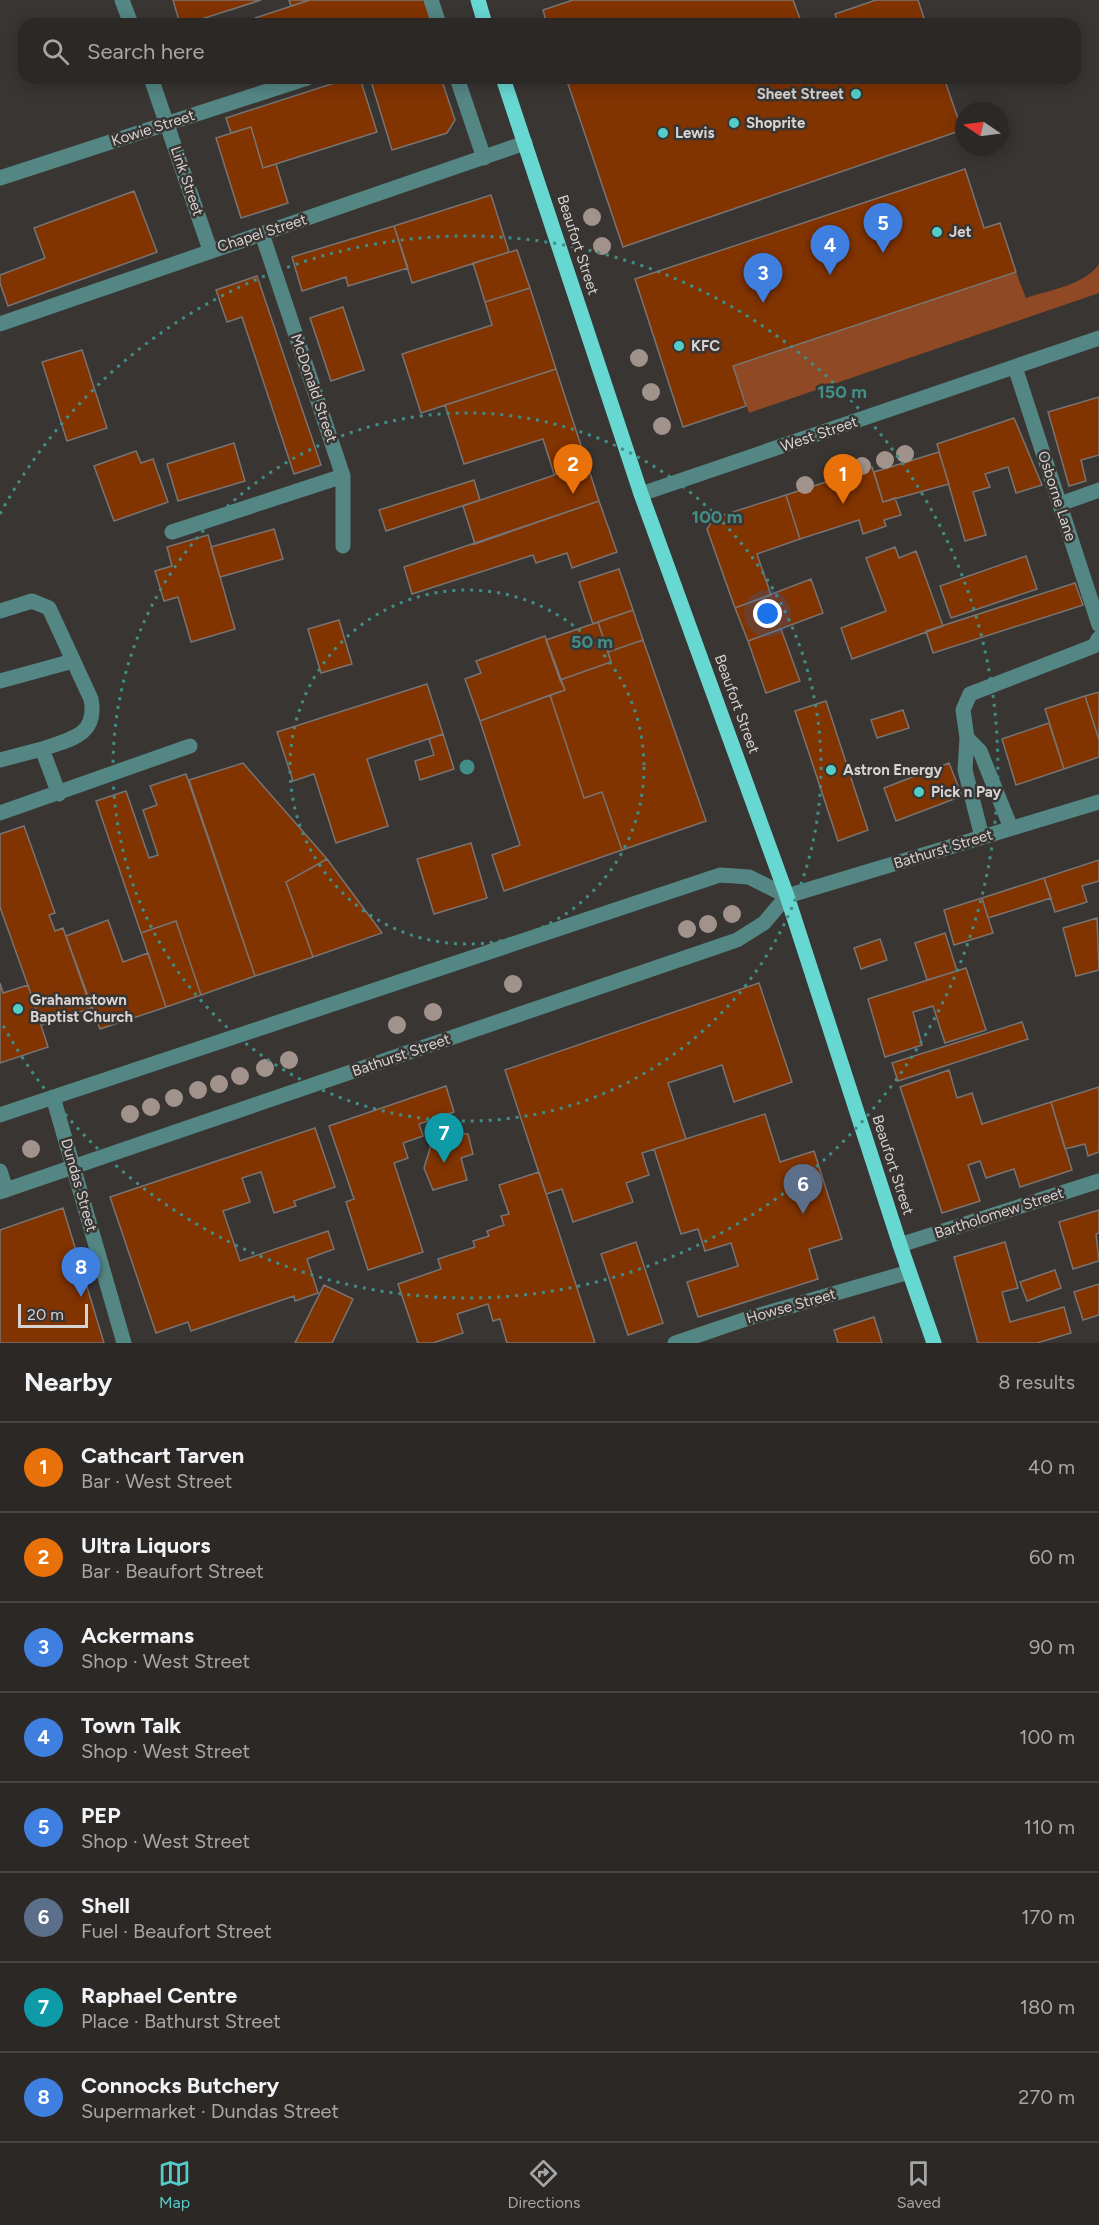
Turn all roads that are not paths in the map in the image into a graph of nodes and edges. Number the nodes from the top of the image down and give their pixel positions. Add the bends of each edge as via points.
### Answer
1 (122, 0) edge
2 (431, 0) edge
3 (478, 0) edge
4 (129, 18) edge
5 (437, 18) edge
6 (483, 18) edge
7 (153, 84) edge
8 (288, 84) edge
9 (459, 84) edge
10 (505, 84) edge
11 (167, 123) junction
12 (525, 143) junction
13 (484, 158) junction
14 (0, 178) edge
15 (262, 234) junction
16 (210, 250) junction
17 (0, 324) edge
18 (1099, 338) edge
19 (1015, 367) junction
20 (343, 477) junction
21 (1099, 490) edge
22 (641, 494) junction
23 (1060, 504) junction
24 (172, 532) dead end
25 (343, 546) dead end
26 (0, 611) edge
27 (1099, 626) edge
28 (1099, 638) edge
29 (73, 660) junction
30 (0, 681) edge
31 (967, 738) junction
32 (189, 746) dead end
33 (42, 750) junction
34 (0, 760) edge
35 (59, 794) junction
36 (1099, 802) edge
37 (0, 813) edge
38 (1011, 828) junction
39 (982, 837) junction
40 (788, 896) junction
41 (53, 1097) junction
42 (0, 1115) edge
43 (74, 1167) junction
44 (0, 1171) edge
45 (1099, 1181) edge
46 (3, 1191) edge
47 (900, 1245) junction
48 (909, 1272) junction
49 (124, 1343) edge
50 (675, 1343) edge
51 (934, 1343) edge

1 - 4 street
2 - 5 street
3 - 6 main road
7 - 11 street, Link Street
8 - 11 street, Kowie Street
9 - 13 street
10 - 12 main road, Beaufort Street
11 - 14 street, Kowie Street
11 - 16 street, Link Street
12 - 13 street, Chapel Street
12 - 22 main road, Beaufort Street
13 - 15 street, Chapel Street
15 - 16 street, Chapel Street
15 - 20 street, McDonald Street
16 - 17 street, Chapel Street
18 - 19 street, West Street
19 - 22 street, West Street
19 - 23 street, Osborne Lane
20 - 24 street
20 - 25 street, McDonald Street
21 - 23 street
22 - 40 main road, Beaufort Street
23 - 27 street, Osborne Lane
26 - 29 street via 32,601 49,608
28 - 31 street via 1094,645 970,694 963,710
29 - 30 street
29 - 33 street via 91,699 91,720 78,737
31 - 38 street via 980,751
31 - 39 street via 964,770
32 - 35 street
33 - 34 street
33 - 35 street
35 - 37 street
36 - 38 street, Bathurst Street
38 - 39 street, Bathurst Street
39 - 40 street, Bathurst Street
40 - 41 street via 749,878 720,875
40 - 43 street, Bathurst Street via 764,923 737,940
40 - 47 main road, Beaufort Street
41 - 42 street
41 - 43 street, Dundas Street
43 - 46 street, Bathurst Street
43 - 49 street, Dundas Street
44 - 46 street
45 - 47 street, Bartholomew Street
47 - 48 main road, Beaufort Street
48 - 50 street, Howse Street
48 - 51 main road, Beaufort Street

